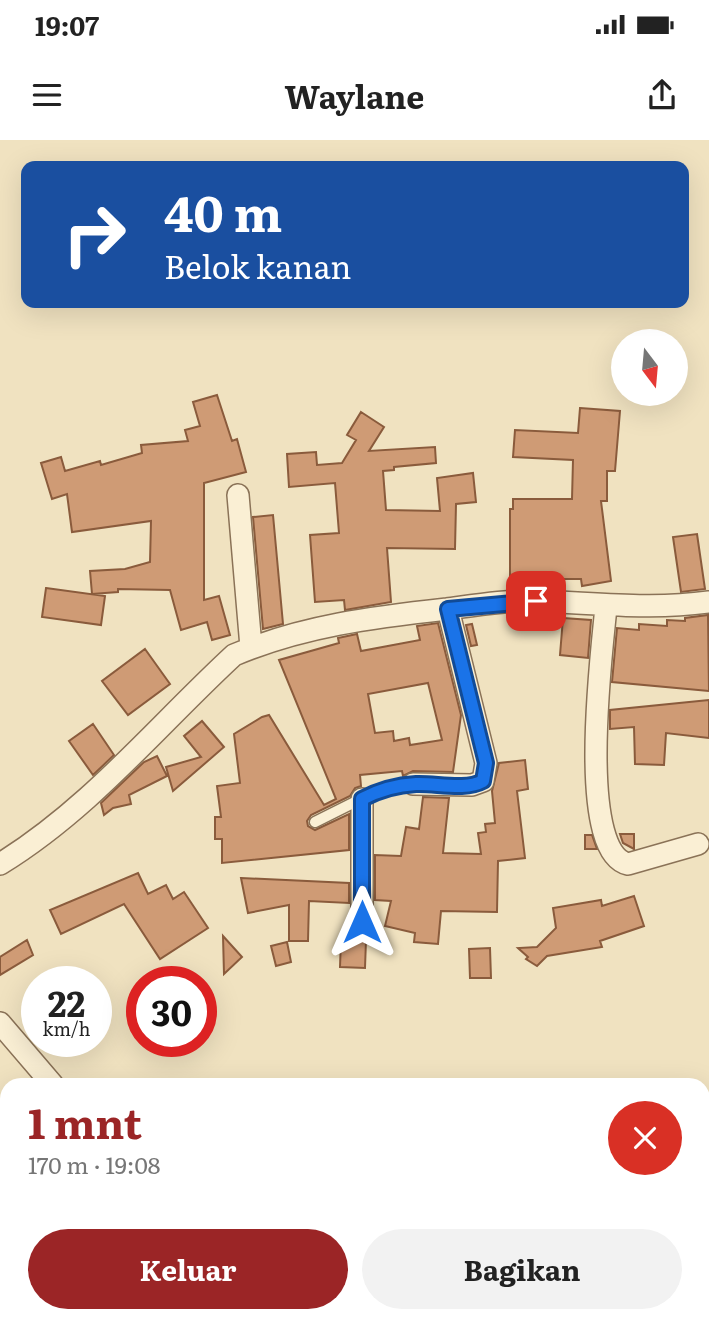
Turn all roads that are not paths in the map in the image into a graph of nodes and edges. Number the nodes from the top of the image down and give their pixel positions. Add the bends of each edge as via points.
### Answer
1 (238, 495) dead end
2 (709, 601) edge
3 (606, 607) junction
4 (448, 609) junction
5 (251, 647) junction
6 (413, 784) joint
7 (362, 799) junction
8 (315, 822) dead end
9 (698, 844) dead end
10 (0, 864) edge
11 (362, 922) dead end
12 (0, 1023) edge
13 (47, 1078) edge

1 - 5 street
2 - 3 street
3 - 4 street via 536,601
3 - 9 street via 596,710 599,818 612,855 628,864
4 - 5 street via 327,625
4 - 6 street via 486,776 472,785
5 - 10 street via 233,655 92,794
6 - 7 lane via 381,789
7 - 8 lane
7 - 11 street
12 - 13 street

